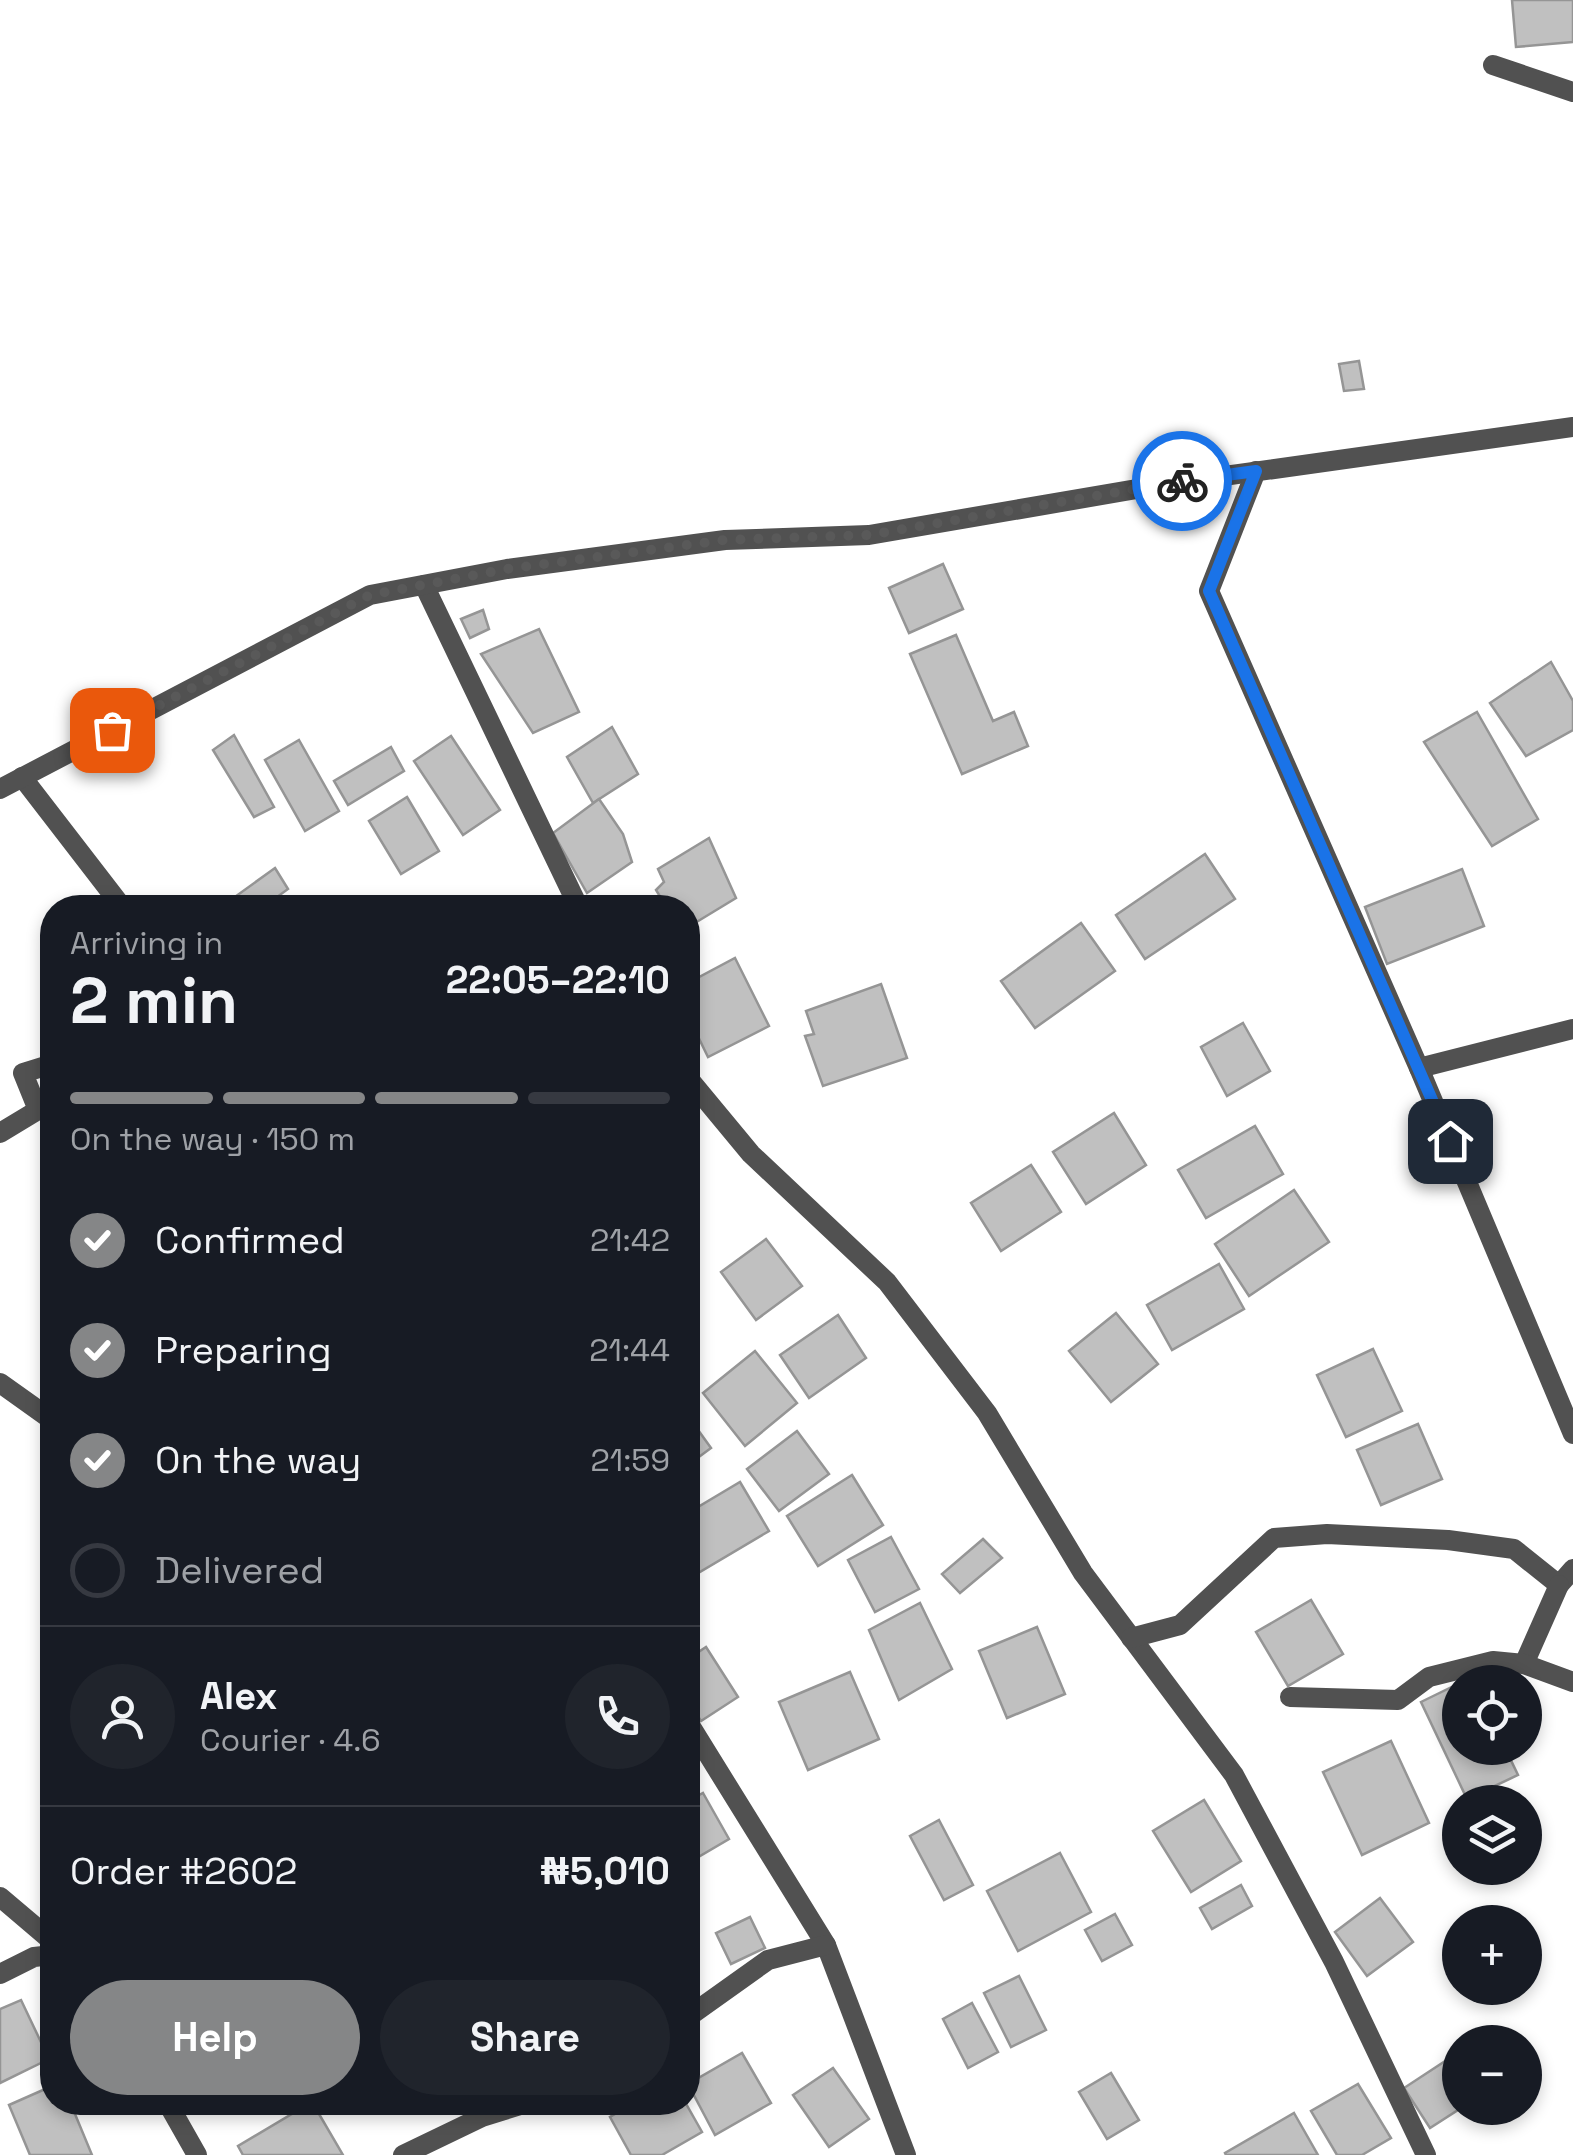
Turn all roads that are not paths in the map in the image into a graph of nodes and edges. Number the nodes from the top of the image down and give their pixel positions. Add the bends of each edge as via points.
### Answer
1 (1493, 65) dead end
2 (1573, 92) edge
3 (1573, 427) edge
4 (1256, 471) junction
5 (424, 585) junction
6 (22, 777) junction
7 (0, 790) edge
8 (113, 895) edge
9 (573, 895) edge
10 (1573, 1029) edge
11 (40, 1068) edge
12 (1420, 1068) junction
13 (700, 1092) edge
14 (0, 1133) edge
15 (0, 1383) edge
16 (40, 1411) edge
17 (1573, 1434) edge
18 (1566, 1577) edge
19 (1131, 1638) junction
20 (1524, 1664) junction
21 (1573, 1682) edge
22 (1290, 1697) dead end
23 (700, 1741) edge
24 (0, 1897) edge
25 (40, 1931) edge
26 (826, 1945) junction
27 (40, 1956) edge
28 (0, 1974) edge
29 (700, 2008) edge
30 (174, 2115) edge
31 (488, 2115) edge
32 (197, 2155) edge
33 (403, 2155) edge
34 (906, 2155) edge
35 (1426, 2155) edge

1 - 2 street
3 - 4 street
4 - 5 street via 869,535 725,540
4 - 12 street via 1209,591
5 - 6 street via 370,595
5 - 9 street
6 - 7 street
6 - 8 street
10 - 12 street
11 - 14 street via 23,1073 38,1110
12 - 17 street
13 - 19 street via 751,1154 887,1282 936,1341
15 - 16 street
18 - 19 street via 1514,1549 1361,1536 1274,1538 1180,1625
18 - 20 street
19 - 35 street via 1234,1775
20 - 21 street
20 - 22 street via 1493,1661 1429,1676 1398,1700
23 - 26 street
24 - 25 street
26 - 29 street via 768,1960
26 - 34 street
27 - 28 street
30 - 32 street
31 - 33 street

